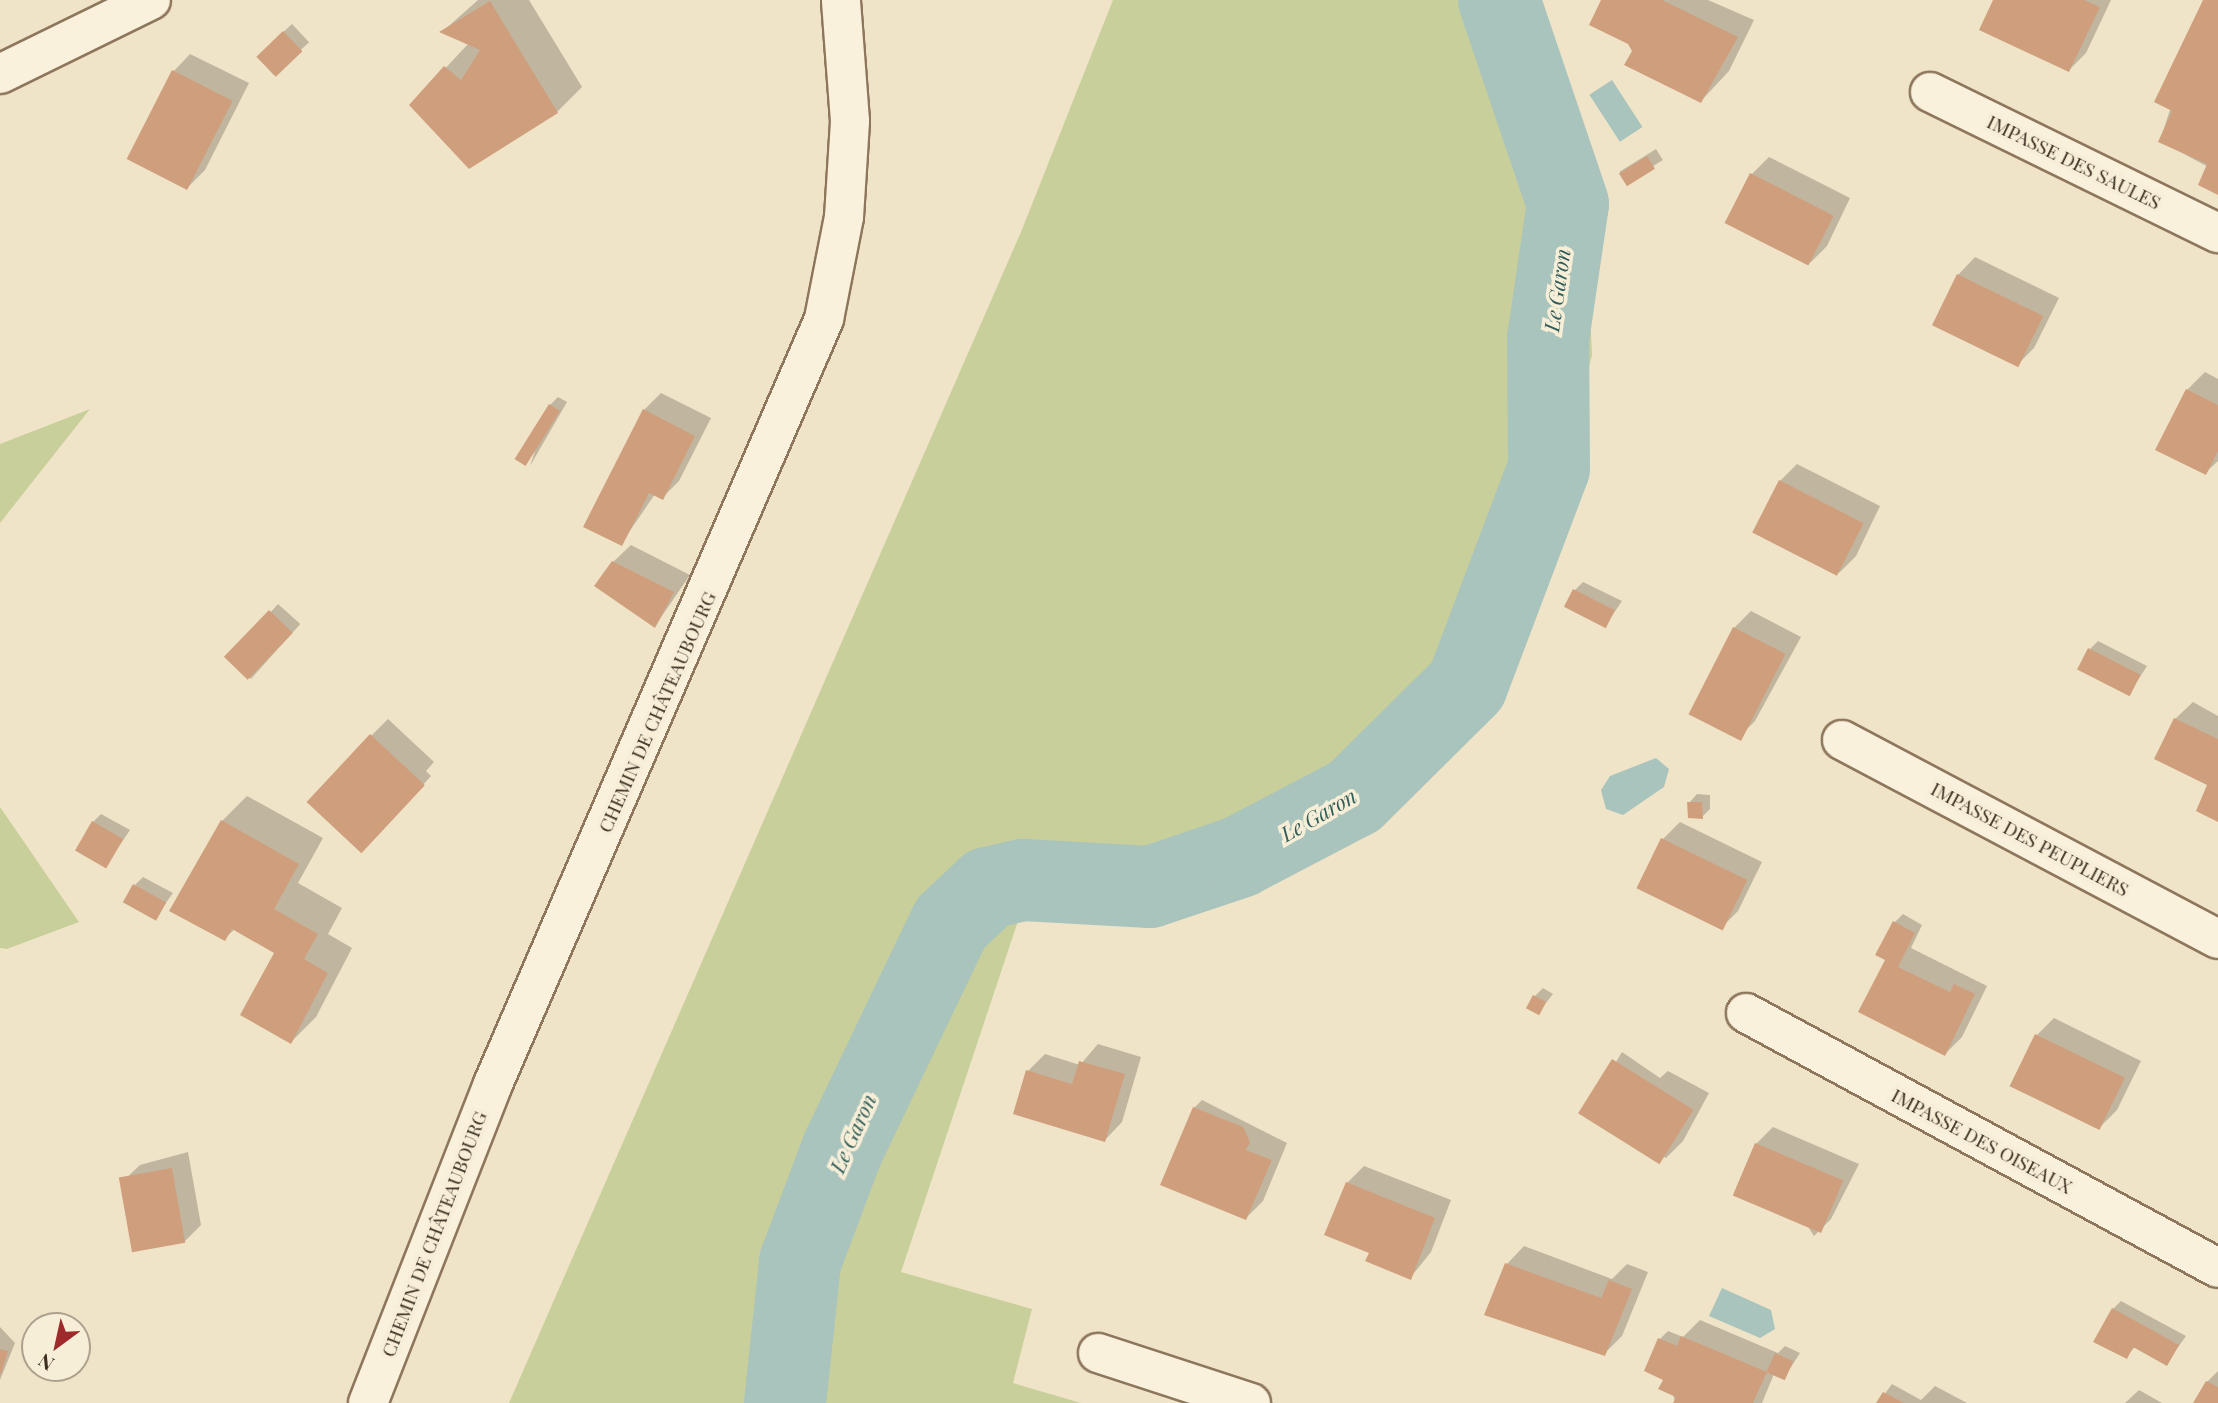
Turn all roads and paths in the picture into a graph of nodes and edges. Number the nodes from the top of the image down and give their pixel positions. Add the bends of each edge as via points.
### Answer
1 (151, 0) edge
2 (841, 0) edge
3 (0, 74) edge
4 (1930, 92) dead end
5 (2218, 233) edge
6 (1842, 740) dead end
7 (2218, 939) edge
8 (1746, 1013) dead end
9 (2218, 1268) edge
10 (1098, 1353) dead end
11 (368, 1403) edge
12 (1251, 1403) edge

1 - 3 street
2 - 11 street, CHEMIN DE CHÂTEAUBOURG via 850,121 844,217 824,319 493,1084
4 - 5 street, IMPASSE DES SAULES
6 - 7 street, IMPASSE DES PEUPLIERS
8 - 9 street, IMPASSE DES OISEAUX
10 - 12 street

